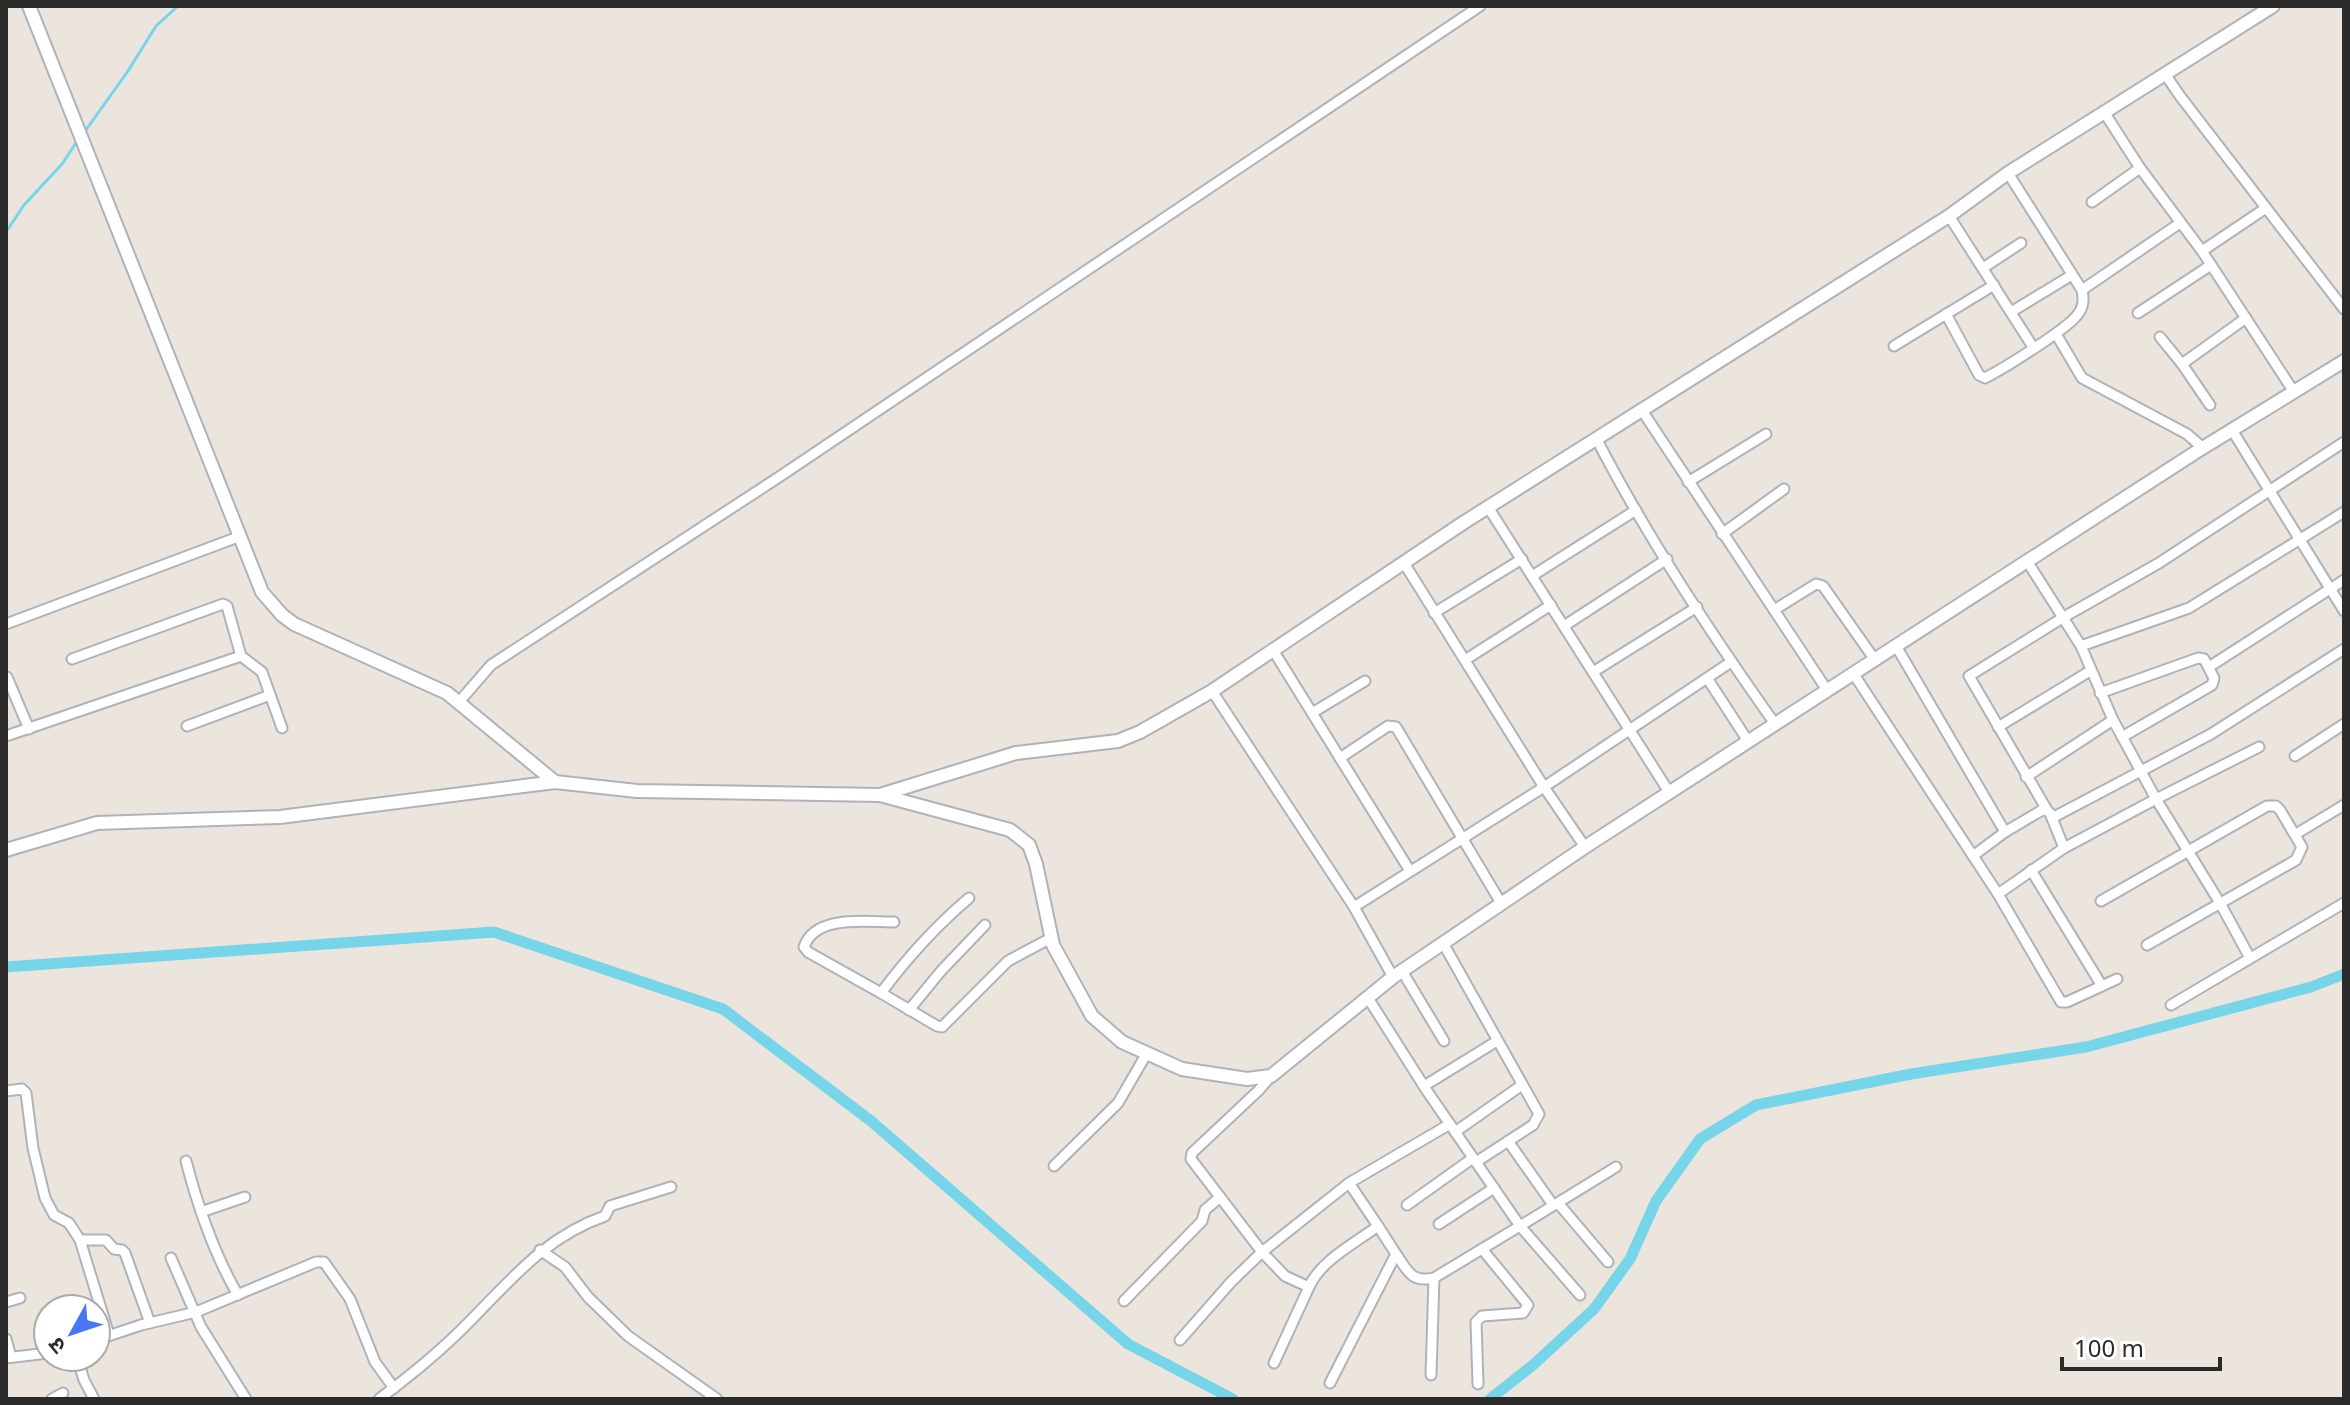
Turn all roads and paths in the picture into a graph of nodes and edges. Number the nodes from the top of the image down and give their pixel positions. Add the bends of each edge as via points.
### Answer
1 (29, 6) edge
2 (1480, 6) edge
3 (2273, 6) edge
4 (2165, 74) junction
5 (2104, 112) junction
6 (2140, 168) junction
7 (2008, 173) junction
8 (2092, 202) dead end
9 (2266, 208) junction
10 (1949, 216) junction
11 (2180, 223) junction
12 (2021, 243) dead end
13 (2202, 251) junction
14 (2211, 265) junction
15 (1983, 268) junction
16 (2072, 275) junction
17 (1994, 285) junction
18 (2082, 290) junction
19 (2344, 309) edge
20 (2011, 312) junction
21 (2138, 313) dead end
22 (1946, 314) junction
23 (2246, 318) junction
24 (2056, 334) junction
25 (2160, 337) dead end
26 (1894, 346) dead end
27 (2033, 347) junction
28 (2344, 361) edge
29 (2182, 364) junction
30 (2294, 392) junction
31 (2210, 405) dead end
32 (1641, 409) junction
33 (2232, 430) junction
34 (1766, 434) dead end
35 (1596, 438) junction
36 (2344, 442) edge
37 (2203, 448) junction
38 (1688, 482) junction
39 (1784, 489) dead end
40 (2270, 492) junction
41 (1488, 507) junction
42 (1636, 510) junction
43 (2344, 512) edge
44 (1722, 534) junction
45 (238, 537) junction
46 (2300, 540) junction
47 (1522, 559) junction
48 (1667, 559) junction
49 (2027, 561) junction
50 (1404, 563) junction
51 (1532, 576) junction
52 (2344, 580) edge
53 (2330, 589) junction
54 (1551, 605) junction
55 (1697, 607) junction
56 (1774, 610) junction
57 (2344, 611) edge
58 (1434, 613) junction
59 (2064, 617) junction
60 (6, 624) edge
61 (1564, 626) junction
62 (1896, 646) junction
63 (2081, 646) junction
64 (2344, 649) edge
65 (1273, 650) junction
66 (241, 656) junction
67 (72, 659) dead end
68 (1465, 660) junction
69 (1875, 660) junction
70 (1731, 662) junction
71 (2209, 667) junction
72 (2090, 671) junction
73 (1593, 672) junction
74 (1853, 673) junction
75 (6, 676) edge
76 (1707, 678) junction
77 (1365, 681) dead end
78 (1827, 690) junction
79 (1212, 691) junction
80 (2100, 693) junction
81 (270, 695) junction
82 (459, 702) junction
83 (1312, 713) junction
84 (2113, 720) junction
85 (1775, 724) junction
86 (2344, 724) edge
87 (187, 726) dead end
88 (1998, 727) junction
89 (282, 728) dead end
90 (1628, 728) junction
91 (29, 729) junction
92 (6, 736) edge
93 (2122, 737) junction
94 (1748, 741) junction
95 (2259, 747) dead end
96 (2295, 756) dead end
97 (1340, 758) junction
98 (2142, 772) junction
99 (2026, 777) junction
100 (555, 782) junction
101 (1544, 787) junction
102 (1669, 792) junction
103 (880, 795) junction
104 (2156, 799) junction
105 (2344, 805) edge
106 (2050, 814) junction
107 (2005, 832) junction
108 (2296, 834) junction
109 (1463, 838) junction
110 (1585, 847) junction
111 (2064, 848) junction
112 (6, 850) edge
113 (2187, 852) junction
114 (1973, 856) junction
115 (2031, 870) junction
116 (1410, 871) junction
117 (1998, 894) junction
118 (969, 898) dead end
119 (2101, 901) dead end
120 (1501, 903) junction
121 (2220, 903) junction
122 (2344, 903) edge
123 (1354, 907) junction
124 (894, 922) dead end
125 (985, 925) dead end
126 (1051, 938) junction
127 (1443, 943) junction
128 (2147, 945) dead end
129 (2250, 958) junction
130 (1398, 974) junction
131 (2117, 979) dead end
132 (2102, 986) junction
133 (881, 993) junction
134 (1368, 998) junction
135 (2171, 1005) dead end
136 (909, 1010) junction
137 (1444, 1041) dead end
138 (1497, 1041) junction
139 (1147, 1053) junction
140 (1271, 1076) junction
141 (1522, 1085) junction
142 (1424, 1086) junction
143 (6, 1091) edge
144 (1452, 1128) junction
145 (1508, 1141) junction
146 (1475, 1160) junction
147 (186, 1161) dead end
148 (1054, 1166) dead end
149 (1616, 1167) dead end
150 (1349, 1183) junction
151 (671, 1187) dead end
152 (1494, 1188) junction
153 (245, 1197) dead end
154 (1220, 1197) junction
155 (1555, 1204) junction
156 (1407, 1205) dead end
157 (201, 1212) junction
158 (1439, 1224) dead end
159 (1378, 1226) junction
160 (1520, 1226) junction
161 (80, 1240) junction
162 (1482, 1249) junction
163 (540, 1250) junction
164 (1262, 1252) junction
165 (1396, 1254) junction
166 (171, 1258) dead end
167 (1608, 1262) dead end
168 (1434, 1278) junction
169 (1309, 1287) junction
170 (96, 1293) edge
171 (238, 1295) junction
172 (1580, 1295) dead end
173 (20, 1298) dead end
174 (1124, 1301) dead end
175 (6, 1302) edge
176 (196, 1312) junction
177 (150, 1323) junction
178 (112, 1334) edge
179 (6, 1339) edge
180 (1180, 1340) dead end
181 (32, 1355) edge
182 (9, 1358) edge
183 (1274, 1363) dead end
184 (82, 1373) edge
185 (1431, 1375) dead end
186 (1330, 1383) dead end
187 (1478, 1384) dead end
188 (394, 1388) junction
189 (63, 1393) dead end
190 (52, 1399) edge
191 (94, 1399) edge
192 (246, 1399) edge
193 (379, 1399) edge
194 (717, 1399) edge

1 - 45 street
2 - 82 street via 491,665
3 - 4 street
4 - 5 street
4 - 9 street
5 - 6 street
5 - 7 street
6 - 8 street
6 - 11 street
7 - 10 street
7 - 16 street
9 - 13 street
9 - 19 street
10 - 15 street
10 - 32 street
11 - 13 street
11 - 18 street
12 - 15 street
13 - 14 street
14 - 21 street
14 - 23 street
15 - 17 street
16 - 18 street
16 - 20 street
17 - 20 street
17 - 22 street
18 - 24 street via 2079,314
20 - 27 street
22 - 26 street
22 - 27 street via 1982,378
23 - 29 street
23 - 30 street
24 - 27 street
24 - 37 street via 2082,378 2187,434
25 - 29 street
28 - 30 street
29 - 31 street
30 - 33 street
32 - 35 street
32 - 38 street
33 - 37 street
33 - 40 street
34 - 38 street
35 - 41 street
35 - 42 street
36 - 40 street
37 - 49 street
38 - 44 street
39 - 44 street
40 - 46 street
40 - 59 street
41 - 47 street
41 - 50 street
42 - 48 street
42 - 51 street
43 - 46 street
44 - 56 street
45 - 60 street
45 - 82 street via 262,592 294,624
46 - 53 street
46 - 63 street via 2189,608
47 - 51 street
47 - 58 street
48 - 55 street
48 - 61 street
49 - 59 street
49 - 62 street
50 - 58 street
50 - 65 street
51 - 54 street
52 - 53 street
53 - 57 street
53 - 71 street
54 - 61 street
54 - 68 street
55 - 70 street
55 - 73 street
56 - 69 street via 1816,584 1823,586
56 - 78 street
58 - 68 street
59 - 63 street
59 - 88 street via 1969,676
61 - 73 street
62 - 69 street
62 - 107 street
63 - 72 street
64 - 98 street
65 - 79 street
65 - 83 street
66 - 67 street via 223,604
66 - 81 street via 262,672
66 - 91 street
68 - 101 street
69 - 74 street
70 - 76 street
70 - 85 street
71 - 80 street via 2198,658
71 - 93 street via 2212,685
72 - 80 street
72 - 88 street
73 - 90 street
74 - 78 street
74 - 114 street
75 - 91 street
76 - 90 street
76 - 94 street
77 - 83 street
78 - 85 street
79 - 103 street via 1118,741 1016,753
79 - 123 street
80 - 84 street
81 - 87 street
81 - 89 street
82 - 100 street
83 - 97 street
84 - 93 street
84 - 99 street
85 - 94 street
86 - 96 street
88 - 99 street
90 - 101 street
90 - 102 street
91 - 92 street
93 - 98 street
94 - 102 street
95 - 104 street
97 - 109 street via 1388,726 1396,727
97 - 116 street
98 - 104 street
98 - 106 street
99 - 106 street
100 - 103 street via 637,791
100 - 112 street via 280,817 97,823
101 - 109 street
101 - 110 street
102 - 110 street
103 - 126 street via 1010,830 1029,845
104 - 111 street
104 - 113 street
105 - 108 street
106 - 107 street via 2040,810
106 - 111 street
107 - 114 street
108 - 113 street via 2272,805
108 - 121 street via 2302,847 2296,860
109 - 116 street
109 - 120 street
110 - 120 street
111 - 115 street
113 - 119 street
113 - 121 street
114 - 117 street
115 - 117 street
115 - 132 street
116 - 123 street
117 - 132 street via 2061,1002
118 - 133 street via 902,964
120 - 127 street
121 - 128 street
121 - 129 street
122 - 129 street
123 - 130 street
124 - 133 street via 834,924 815,932 804,947
125 - 136 street
126 - 136 street via 1008,961 942,1027
126 - 139 street via 1092,1016 1122,1042
127 - 130 street
127 - 138 street
129 - 135 street
130 - 134 street
130 - 137 street
131 - 132 street
133 - 136 street
134 - 140 street
134 - 142 street
138 - 141 street
138 - 142 street
139 - 140 street via 1182,1069 1247,1079
139 - 148 street via 1118,1103
140 - 154 street via 1192,1153 1191,1159
141 - 144 street
141 - 145 street via 1538,1118
142 - 144 street
143 - 161 street via 26,1093 45,1198
144 - 146 street
144 - 150 street
145 - 146 street
145 - 155 street
146 - 152 street
146 - 156 street
147 - 157 street
149 - 155 street
150 - 159 street
150 - 164 street
151 - 163 street via 610,1206 605,1216 577,1226
152 - 158 street
152 - 160 street
153 - 157 street
154 - 164 street
154 - 174 street
155 - 160 street
155 - 167 street
157 - 171 street
159 - 165 street
159 - 169 street via 1321,1268
160 - 162 street
160 - 172 street
161 - 170 street
161 - 177 street via 106,1240 125,1253
162 - 168 street
162 - 187 street via 1528,1305 1523,1313 1482,1316 1476,1322
163 - 188 street via 455,1336
163 - 194 street via 565,1267 628,1336
164 - 169 street via 1285,1276
164 - 180 street
165 - 168 street via 1412,1276 1421,1281
165 - 186 street
166 - 176 street
168 - 185 street
169 - 183 street
171 - 176 street
171 - 188 street via 324,1262 350,1299 375,1362
173 - 175 street
176 - 177 street
176 - 192 street
177 - 178 street
179 - 182 street
181 - 182 street
184 - 191 street
188 - 193 street
189 - 190 street

